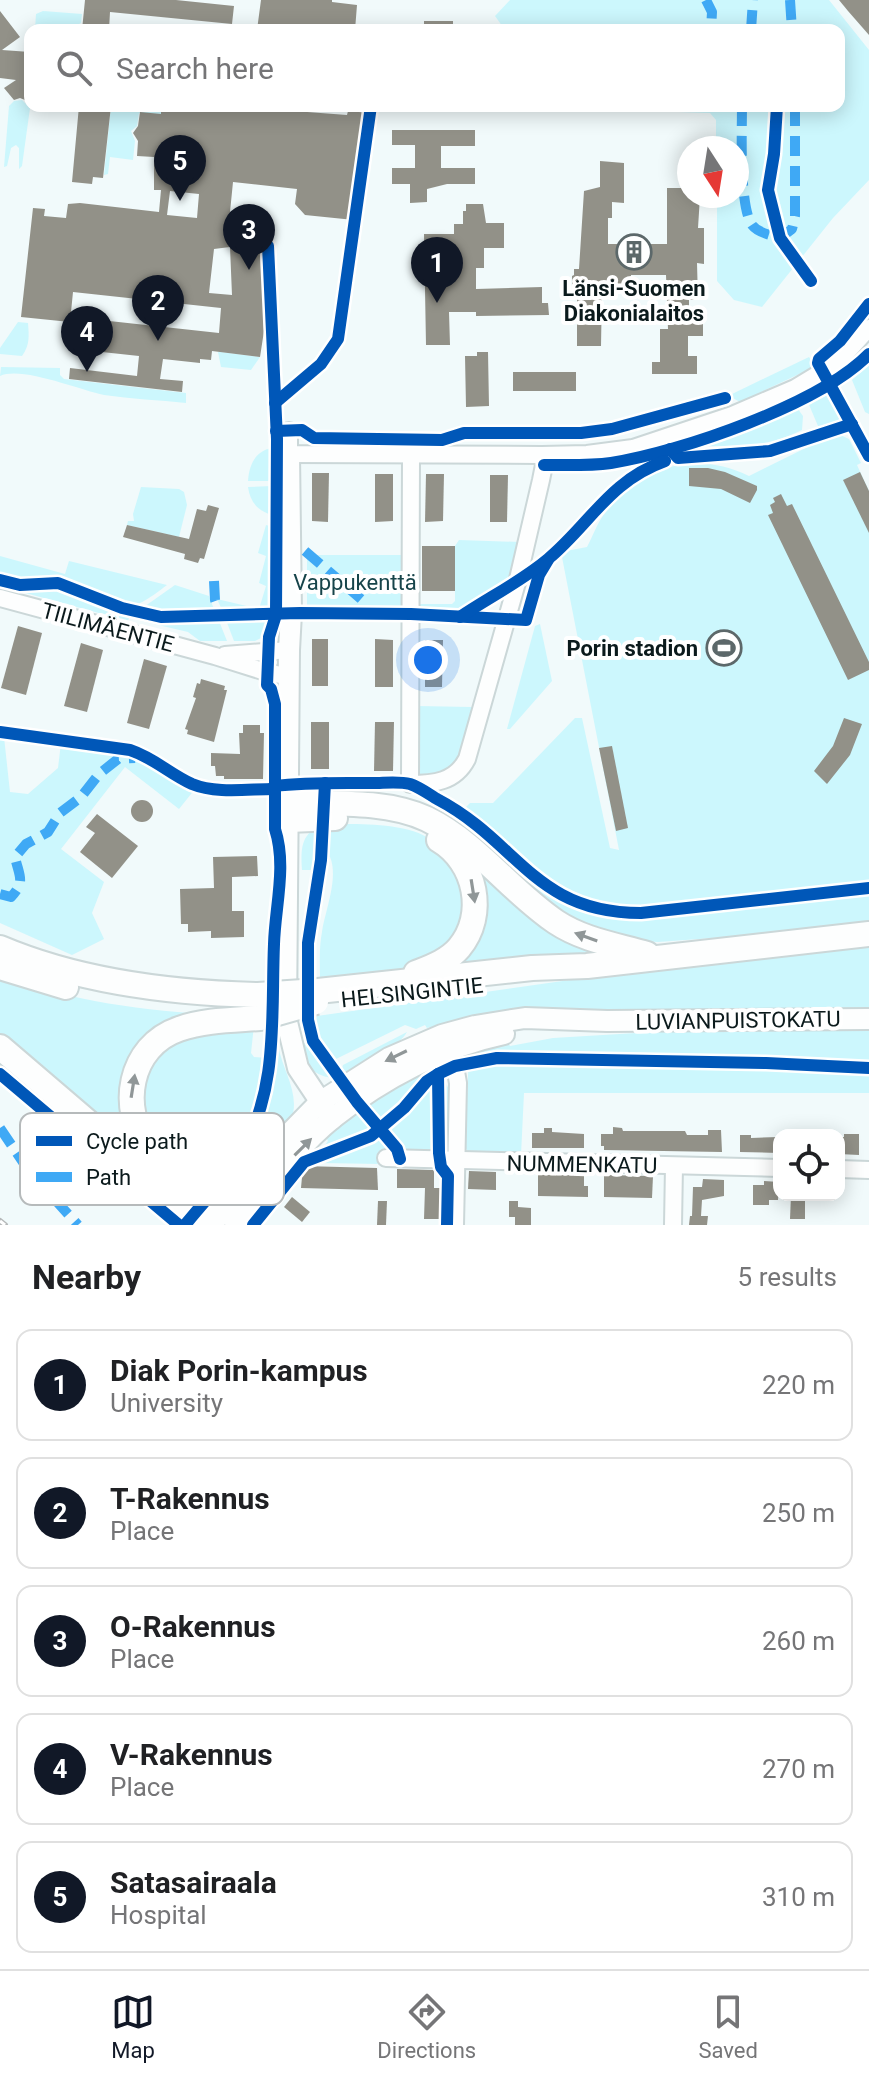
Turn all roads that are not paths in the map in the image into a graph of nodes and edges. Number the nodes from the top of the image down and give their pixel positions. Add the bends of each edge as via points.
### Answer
1 (869, 328) edge
2 (289, 431) dead end
3 (289, 454) junction
4 (411, 455) junction
5 (542, 455) junction
6 (0, 598) edge
7 (289, 650) junction
8 (215, 656) junction
9 (288, 676) junction
10 (289, 812) junction
11 (869, 934) edge
12 (0, 948) edge
13 (661, 958) junction
14 (587, 966) junction
15 (0, 967) edge
16 (386, 984) junction
17 (317, 996) junction
18 (259, 1007) junction
19 (869, 1019) edge
20 (445, 1043) junction
21 (0, 1047) edge
22 (326, 1111) junction
23 (85, 1113) edge
24 (133, 1113) edge
25 (386, 1158) dead end
26 (457, 1160) junction
27 (284, 1166) edge
28 (674, 1166) junction
29 (773, 1168) edge
30 (845, 1169) edge
31 (869, 1170) edge
32 (204, 1205) edge
33 (208, 1205) edge
34 (242, 1205) edge
35 (225, 1221) edge
36 (455, 1225) edge
37 (673, 1225) edge

1 - 5 street via 823,373 732,415 633,448
2 - 3 street
3 - 4 street
3 - 7 main road
4 - 5 street
4 - 5 street via 410,784 443,781 467,759 518,579
6 - 8 street, TIILIMÄENTIE
7 - 8 street, TIILIMÄENTIE
7 - 9 main road
8 - 9 street, TIILIMÄENTIE
9 - 10 main road
13 -> 10 highway via 566,928 466,843 425,818 355,804
10 -> 16 highway via 390,820 447,844 465,867 475,895 467,936 443,961
10 - 22 main road via 286,1018 298,1068
11 - 13 highway, HELSINGINTIE
12 - 18 highway, HELSINGINTIE via 66,970 213,994
13 - 14 highway, HELSINGINTIE
14 - 16 highway, HELSINGINTIE
14 - 17 highway, HELSINGINTIE via 538,978
15 - 18 highway, HELSINGINTIE via 61,986 168,1005
16 - 17 highway, HELSINGINTIE
17 - 18 highway, HELSINGINTIE, bridge
24 -> 18 highway via 131,1087 143,1055 165,1036
19 - 20 main road, LUVIANPUISTOKATU via 525,1018 475,1026
20 - 22 main road, LUVIANPUISTOKATU via 389,1058
20 - 26 street via 458,1083
21 - 23 highway
22 - 27 main road, LUVIANPUISTOKATU
25 - 26 street, NUMMENKATU
26 - 28 street, NUMMENKATU
26 - 36 street
28 - 29 street, NUMMENKATU
28 - 37 street
30 - 31 street
32 - 35 highway
35 -> 33 highway
34 - 35 main road, LUVIANPUISTOKATU

